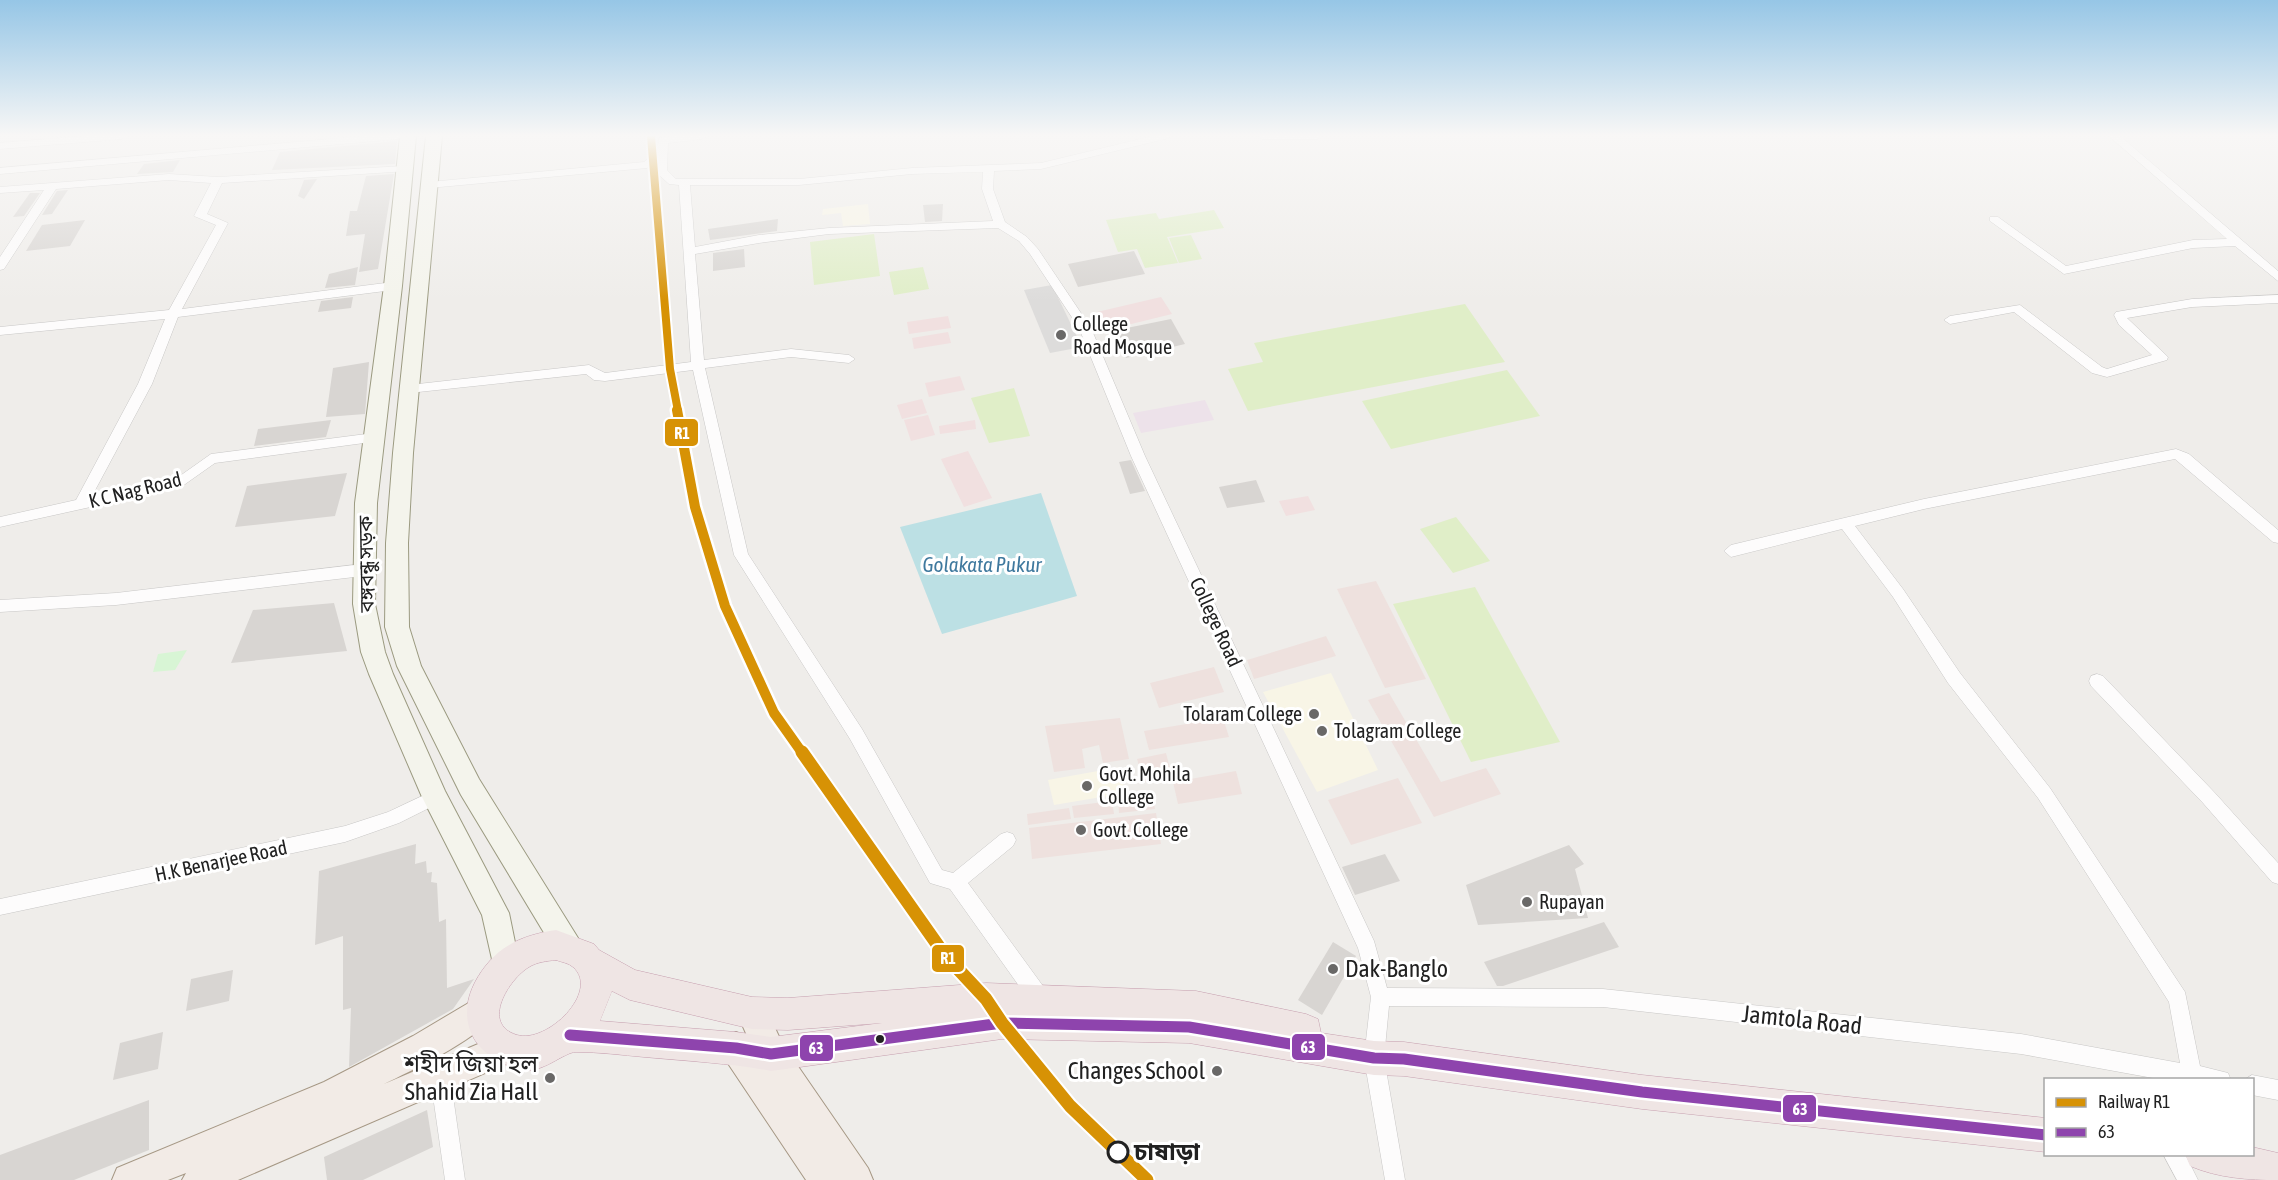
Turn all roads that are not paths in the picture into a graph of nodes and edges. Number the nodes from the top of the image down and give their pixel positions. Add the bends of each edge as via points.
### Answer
1 (49, 191) edge
2 (212, 191) edge
3 (402, 191) edge
4 (428, 191) edge
5 (685, 191) edge
6 (988, 191) edge
7 (2179, 191) edge
8 (1994, 219) dead end
9 (1000, 224) junction
10 (2239, 242) junction
11 (688, 252) junction
12 (0, 266) edge
13 (2278, 277) edge
14 (393, 286) junction
15 (2278, 299) edge
16 (173, 314) junction
17 (1950, 320) dead end
18 (0, 331) edge
19 (849, 359) dead end
20 (698, 365) junction
21 (409, 389) junction
22 (374, 438) junction
23 (81, 504) junction
24 (0, 522) edge
25 (1845, 523) junction
26 (2278, 538) edge
27 (1731, 551) dead end
28 (363, 570) junction
29 (0, 606) edge
30 (2097, 681) dead end
31 (435, 797) junction
32 (1007, 840) dead end
33 (2278, 876) edge
34 (956, 882) junction
35 (0, 907) edge
36 (580, 954) junction
37 (506, 966) junction
38 (1380, 997) junction
39 (1043, 1002) junction
40 (482, 1010) junction
41 (752, 1013) junction
42 (570, 1035) junction
43 (736, 1048) junction
44 (504, 1049) junction
45 (771, 1054) junction
46 (1384, 1054) junction
47 (2192, 1074) junction
48 (440, 1075) junction
49 (2211, 1078) edge
50 (2254, 1085) edge
51 (2278, 1090) edge
52 (2044, 1135) edge
53 (2174, 1156) edge
54 (2207, 1156) edge
55 (2278, 1170) edge
56 (129, 1180) edge
57 (199, 1180) edge
58 (455, 1180) edge
59 (825, 1180) edge
60 (856, 1180) edge
61 (1395, 1180) edge
62 (2188, 1180) edge

1 - 12 street
2 - 16 street via 200,216 222,223
3 - 14 main road, বঙ্গবন্ধু সড়ক
4 - 21 main road, বঙ্গবন্ধু সড়ক
5 - 11 street
6 - 9 street
7 - 10 street
8 - 10 street via 2064,270 2193,244
9 - 11 street via 829,231 759,238
9 - 38 street, College Road via 1023,239 1085,328 1138,456 1367,947
10 - 13 street
11 - 20 street
14 - 16 street
14 - 22 main road, বঙ্গবন্ধু সড়ক
15 - 17 street via 2192,303 2120,315 2162,357 2107,373 2097,370 2016,308
16 - 18 street
16 - 23 street via 146,384
19 - 20 street via 790,353
20 - 21 street via 605,377 589,369
20 - 34 street via 741,555 856,734 936,877
21 - 36 main road, বঙ্গবন্ধু সড়ক via 397,543 396,616 400,644 470,787
22 - 23 street, K C Nag Road via 211,459 181,482
22 - 28 main road, বঙ্গবন্ধু সড়ক
23 - 24 street, K C Nag Road
25 - 26 street via 2176,454
25 - 27 street
25 - 47 street via 1898,593 1954,678 2044,793 2178,999
28 - 29 street via 116,599
28 - 31 main road, বঙ্গবন্ধু সড়ক via 364,604 374,652
30 - 33 street
31 - 35 street, H.K Benarjee Road via 393,818 345,834
31 - 37 main road, বঙ্গবন্ধু সড়ক via 495,913
32 - 34 street
34 - 39 street
36 - 37 highway via 543,946
36 - 41 highway via 630,984
36 - 42 highway via 596,975 597,990 592,1006
37 - 40 highway via 489,987
38 - 46 street, College Road
38 - 47 street, Jamtola Road via 1603,998 2020,1044
39 - 41 highway via 986,999 788,1014
39 - 46 highway via 1196,1007
40 - 44 highway via 491,1040
40 - 56 main road via 424,1047 335,1093
41 - 45 main road
42 - 43 highway
42 - 44 highway via 536,1052
43 - 45 highway
43 - 59 main road
44 - 48 main road
45 - 46 highway via 1002,1023 1189,1027
45 - 60 main road
46 - 52 highway via 1642,1092
46 - 61 street, College Road
47 - 49 street, Jamtola Road
48 - 57 main road
48 - 58 street
50 - 51 street
53 - 62 street
54 - 55 highway

